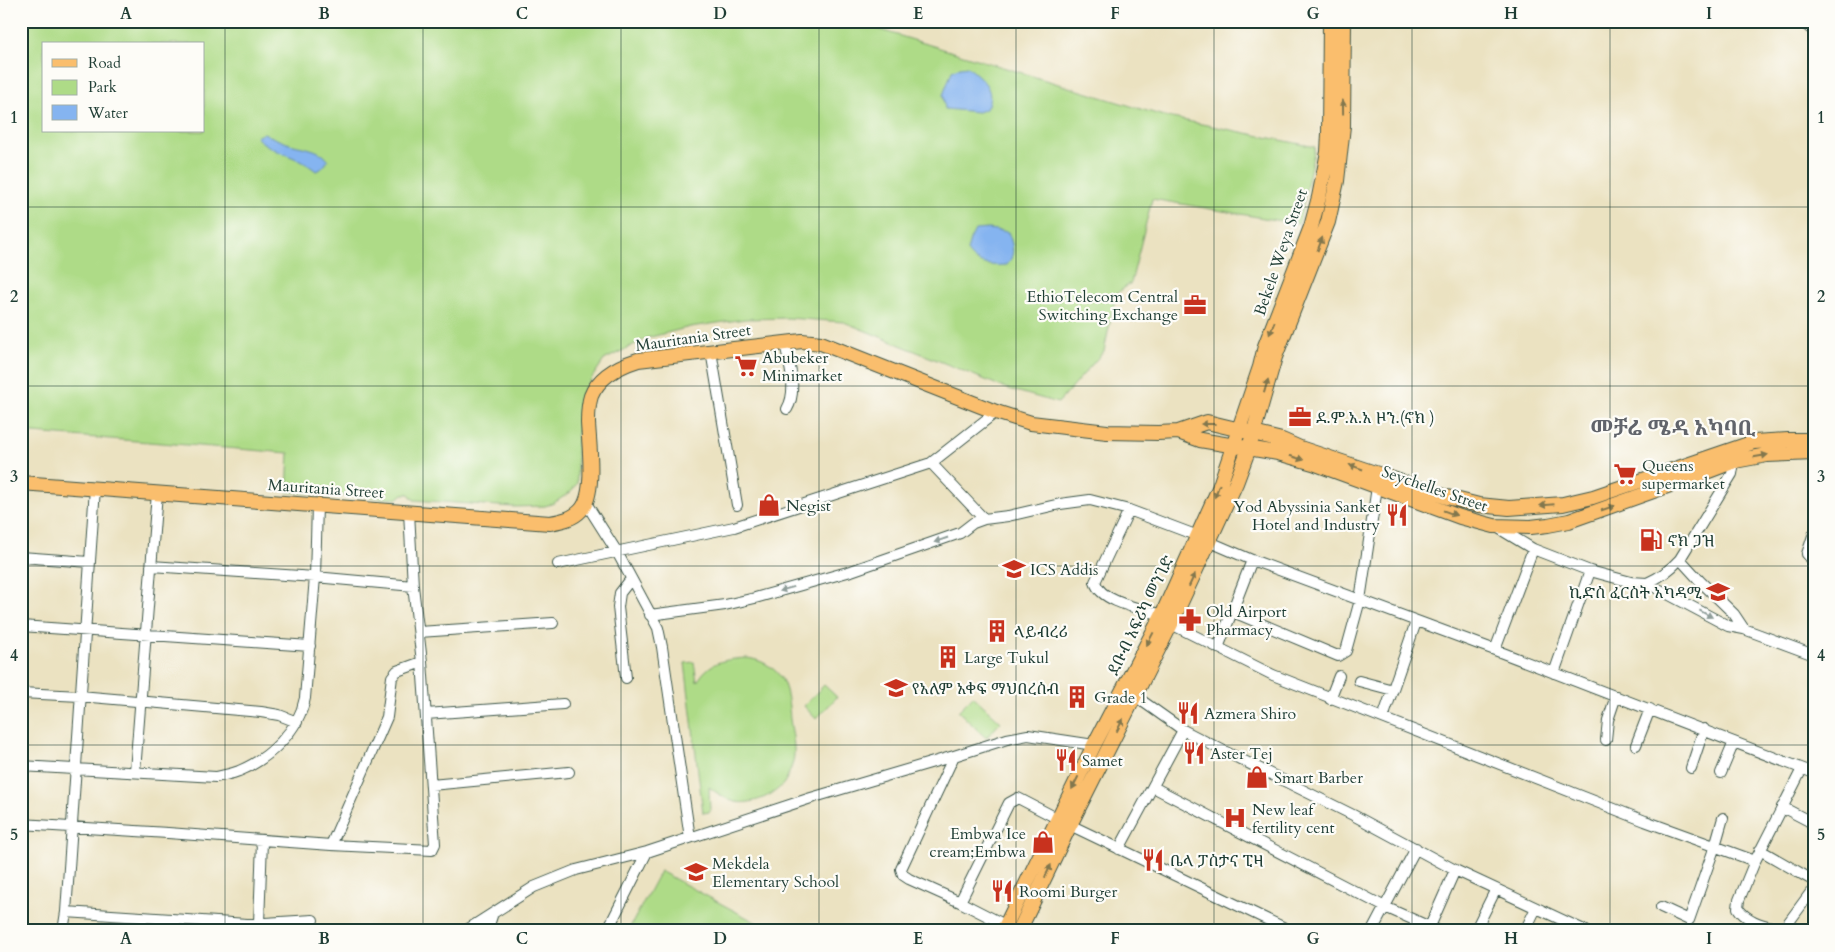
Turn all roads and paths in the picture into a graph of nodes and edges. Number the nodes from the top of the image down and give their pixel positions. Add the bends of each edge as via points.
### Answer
1 (1330, 21) edge
2 (1344, 21) edge
3 (1801, 21) edge
4 (1814, 31) edge
5 (785, 342) junction
6 (712, 351) junction
7 (787, 410) dead end
8 (996, 412) junction
9 (1238, 429) junction
10 (1178, 432) junction
11 (1253, 433) junction
12 (1814, 440) edge
13 (1233, 445) junction
14 (1249, 448) junction
15 (1814, 453) edge
16 (1735, 454) junction
17 (931, 463) junction
18 (21, 483) edge
19 (1377, 487) junction
20 (95, 488) junction
21 (157, 493) junction
22 (586, 503) junction
23 (317, 505) junction
24 (737, 505) dead end
25 (1129, 510) junction
26 (410, 512) junction
27 (984, 519) junction
28 (1494, 526) junction
29 (1814, 533) edge
30 (1204, 539) junction
31 (1532, 549) junction
32 (617, 552) junction
33 (21, 557) edge
34 (1680, 559) junction
35 (1252, 560) junction
36 (90, 562) junction
37 (1814, 562) edge
38 (558, 564) dead end
39 (151, 566) junction
40 (1590, 570) junction
41 (315, 577) junction
42 (631, 579) junction
43 (1647, 583) junction
44 (413, 586) junction
45 (1360, 600) junction
46 (1233, 612) junction
47 (650, 615) junction
48 (1167, 619) junction
49 (1416, 622) junction
50 (553, 623) dead end
51 (21, 626) edge
52 (1744, 629) junction
53 (85, 630) junction
54 (419, 632) junction
55 (146, 634) junction
56 (310, 646) junction
57 (1218, 648) junction
58 (1496, 650) junction
59 (1814, 655) edge
60 (422, 662) junction
61 (1554, 673) junction
62 (1339, 676) dead end
63 (626, 678) dead end
64 (1359, 681) dead end
65 (1393, 690) junction
66 (21, 693) edge
67 (80, 696) junction
68 (1135, 696) junction
69 (1616, 696) junction
70 (1330, 699) junction
71 (141, 702) junction
72 (563, 704) dead end
73 (1650, 709) junction
74 (426, 714) junction
75 (1383, 718) junction
76 (297, 722) junction
77 (1704, 729) junction
78 (1183, 730) junction
79 (1606, 740) dead end
80 (1734, 742) junction
81 (1094, 744) junction
82 (1636, 745) dead end
83 (954, 756) junction
84 (21, 766) edge
85 (1691, 768) dead end
86 (75, 769) junction
87 (1802, 769) junction
88 (135, 772) junction
89 (569, 772) dead end
90 (1721, 773) dead end
91 (1814, 773) edge
92 (431, 785) junction
93 (1152, 787) junction
94 (1782, 807) junction
95 (1723, 818) dead end
96 (1057, 819) junction
97 (21, 824) edge
98 (1070, 825) junction
99 (1814, 826) edge
100 (72, 828) junction
101 (690, 838) junction
102 (262, 840) junction
103 (331, 845) junction
104 (1715, 846) junction
105 (1416, 848) junction
106 (1119, 849) junction
107 (1760, 850) junction
108 (647, 852) junction
109 (1755, 861) junction
110 (1455, 870) junction
111 (1814, 881) edge
112 (1814, 888) edge
113 (1496, 890) junction
114 (960, 902) junction
115 (1384, 906) junction
116 (1661, 907) dead end
117 (1536, 908) junction
118 (66, 912) junction
119 (493, 913) junction
120 (313, 920) dead end
121 (1269, 920) junction
122 (259, 923) junction
123 (245, 928) edge
124 (1004, 928) edge
125 (1432, 929) edge
126 (1580, 930) edge
127 (1785, 930) edge
128 (63, 931) edge
129 (466, 931) edge
130 (487, 931) edge
131 (607, 931) edge
132 (1020, 931) edge
133 (1264, 931) edge
134 (1291, 931) edge
135 (1372, 931) edge
136 (1475, 931) edge
137 (1525, 931) edge

1 -> 9 main road, Bekele Weya Street via 1328,152 1319,197
11 -> 2 main road, ደቡብ አፍሪካ መንገድ via 1275,358 1328,222 1337,181 1343,126
3 - 4 street
5 - 6 main road, Mauritania Street
5 - 7 street via 793,392
5 - 8 main road, Mauritania Street via 821,343
6 - 22 main road, Mauritania Street via 638,360 608,374 599,384 588,408 589,482
6 - 24 street
8 - 10 main road, Mauritania Street via 1031,423 1097,432
8 - 17 street
9 -> 10 main road, Mauritania Street via 1207,422
9 - 11 main road, Seychelles Street
9 - 13 main road, Bekele Weya Street
10 - 13 main road, Mauritania Street via 1200,440
11 - 14 main road, ደቡብ አፍሪካ መንገድ
16 -> 11 main road, Seychelles Street via 1563,504 1509,508 1447,497
12 - 16 main road, Seychelles Street via 1754,442
13 - 14 main road, Seychelles Street
13 -> 30 main road, ደቡብ አፍሪካ መንገድ
14 -> 19 main road, Seychelles Street via 1278,452
14 - 30 main road, ደቡብ አፍሪካ መንገድ via 1236,483
16 -> 15 main road, Seychelles Street
28 -> 16 main road, Seychelles Street via 1531,527 1569,521 1693,477
16 - 34 street via 1732,474
17 - 27 street
17 - 32 street via 734,527
18 - 20 main road, Mauritania Street
19 -> 28 main road, Seychelles Street
19 - 45 street
20 - 21 main road, Mauritania Street
20 - 36 street
21 - 23 main road, Mauritania Street
21 - 39 street
22 - 26 main road, Mauritania Street via 574,516 550,523
22 - 32 street
23 - 26 main road, Mauritania Street
23 - 41 street
25 - 27 street via 1090,500
25 - 30 street
25 - 48 street via 1095,582 1107,597
26 - 44 street
27 -> 47 street via 960,533 851,571 725,605
28 - 31 street
29 - 37 street via 1807,554
30 - 35 street
30 - 48 main road, ደቡብ አፍሪካ መንገድ
31 - 40 street
31 - 58 street
32 - 38 street
32 - 42 street
33 - 36 street
34 - 43 street via 1661,577
34 - 52 street via 1734,614
35 - 45 street
35 - 46 street
36 - 53 street
39 - 41 street
39 - 55 street
40 - 43 street via 1631,582
40 - 61 street
41 - 44 street
41 - 56 street
42 - 47 street
42 - 63 street via 620,593 618,607
43 -> 52 street via 1728,626
44 - 54 street
45 - 46 street via 1346,651 1338,656
45 - 49 street
46 - 57 street
47 - 101 street via 658,628 662,647
48 - 57 street
48 - 68 main road, ደቡብ አፍሪካ መንገድ
48 -> 81 main road, ደቡብ አፍሪካ መንገድ
49 - 58 street
49 - 65 street
50 - 54 street
51 - 53 street
52 - 59 street
53 - 55 street
53 - 67 street
54 - 60 street
55 - 56 street
55 - 71 street
56 - 76 street via 305,698
57 - 70 street via 1273,676
58 - 61 street
60 - 74 street
60 - 103 street via 397,671 392,677 387,717
61 - 69 street
62 - 70 street
64 - 65 street
65 - 75 street
66 - 67 street
67 - 71 street
67 - 86 street
68 - 78 street
98 -> 68 main road, ደቡብ አፍሪካ መንገድ
69 - 73 street
69 - 79 street
70 - 75 street
71 - 76 street via 261,712
71 - 88 street
72 - 74 street
73 - 77 street
73 - 82 street
74 - 92 street
75 - 104 street
76 - 88 street via 274,750 237,772 216,777
77 - 80 street
77 - 85 street
78 - 93 street
78 - 105 street
80 - 87 street
80 - 90 street
81 - 83 street via 1028,735 1007,738
81 -> 96 main road, ደቡብ አፍሪካ መንገድ
83 - 101 street
83 - 114 street via 901,869 909,879
84 - 86 street
86 - 88 street
86 - 100 street
87 - 91 street
87 - 94 street
89 - 92 street
92 - 103 street via 435,844 432,850
93 - 106 street
93 - 115 street
94 - 99 street
94 - 107 street
95 - 104 street
96 - 98 street
96 - 114 street via 1018,798 1009,803
96 - 124 main road, ደቡብ አፍሪካ መንገድ
97 - 100 street
98 - 106 street
132 -> 98 main road, ደቡብ አፍሪካ መንገድ
100 - 102 street
100 - 118 street
101 - 108 street
102 - 103 street
102 - 122 street
104 - 109 street
104 - 116 street via 1689,920
105 - 110 street
105 - 115 street
106 - 121 street
107 - 109 street
107 - 111 street
108 - 119 street via 576,870 534,887
108 - 131 street
109 - 127 street via 1738,908 1755,922
110 - 113 street
110 - 125 street
112 - 127 street
113 - 117 street
113 - 136 street
114 - 124 street
115 - 125 street
115 - 135 street
117 - 126 street
117 - 137 street
118 - 123 street
118 - 128 street
119 - 129 street
119 - 130 street
120 - 122 street
121 - 133 street
121 - 134 street
122 - 123 street

